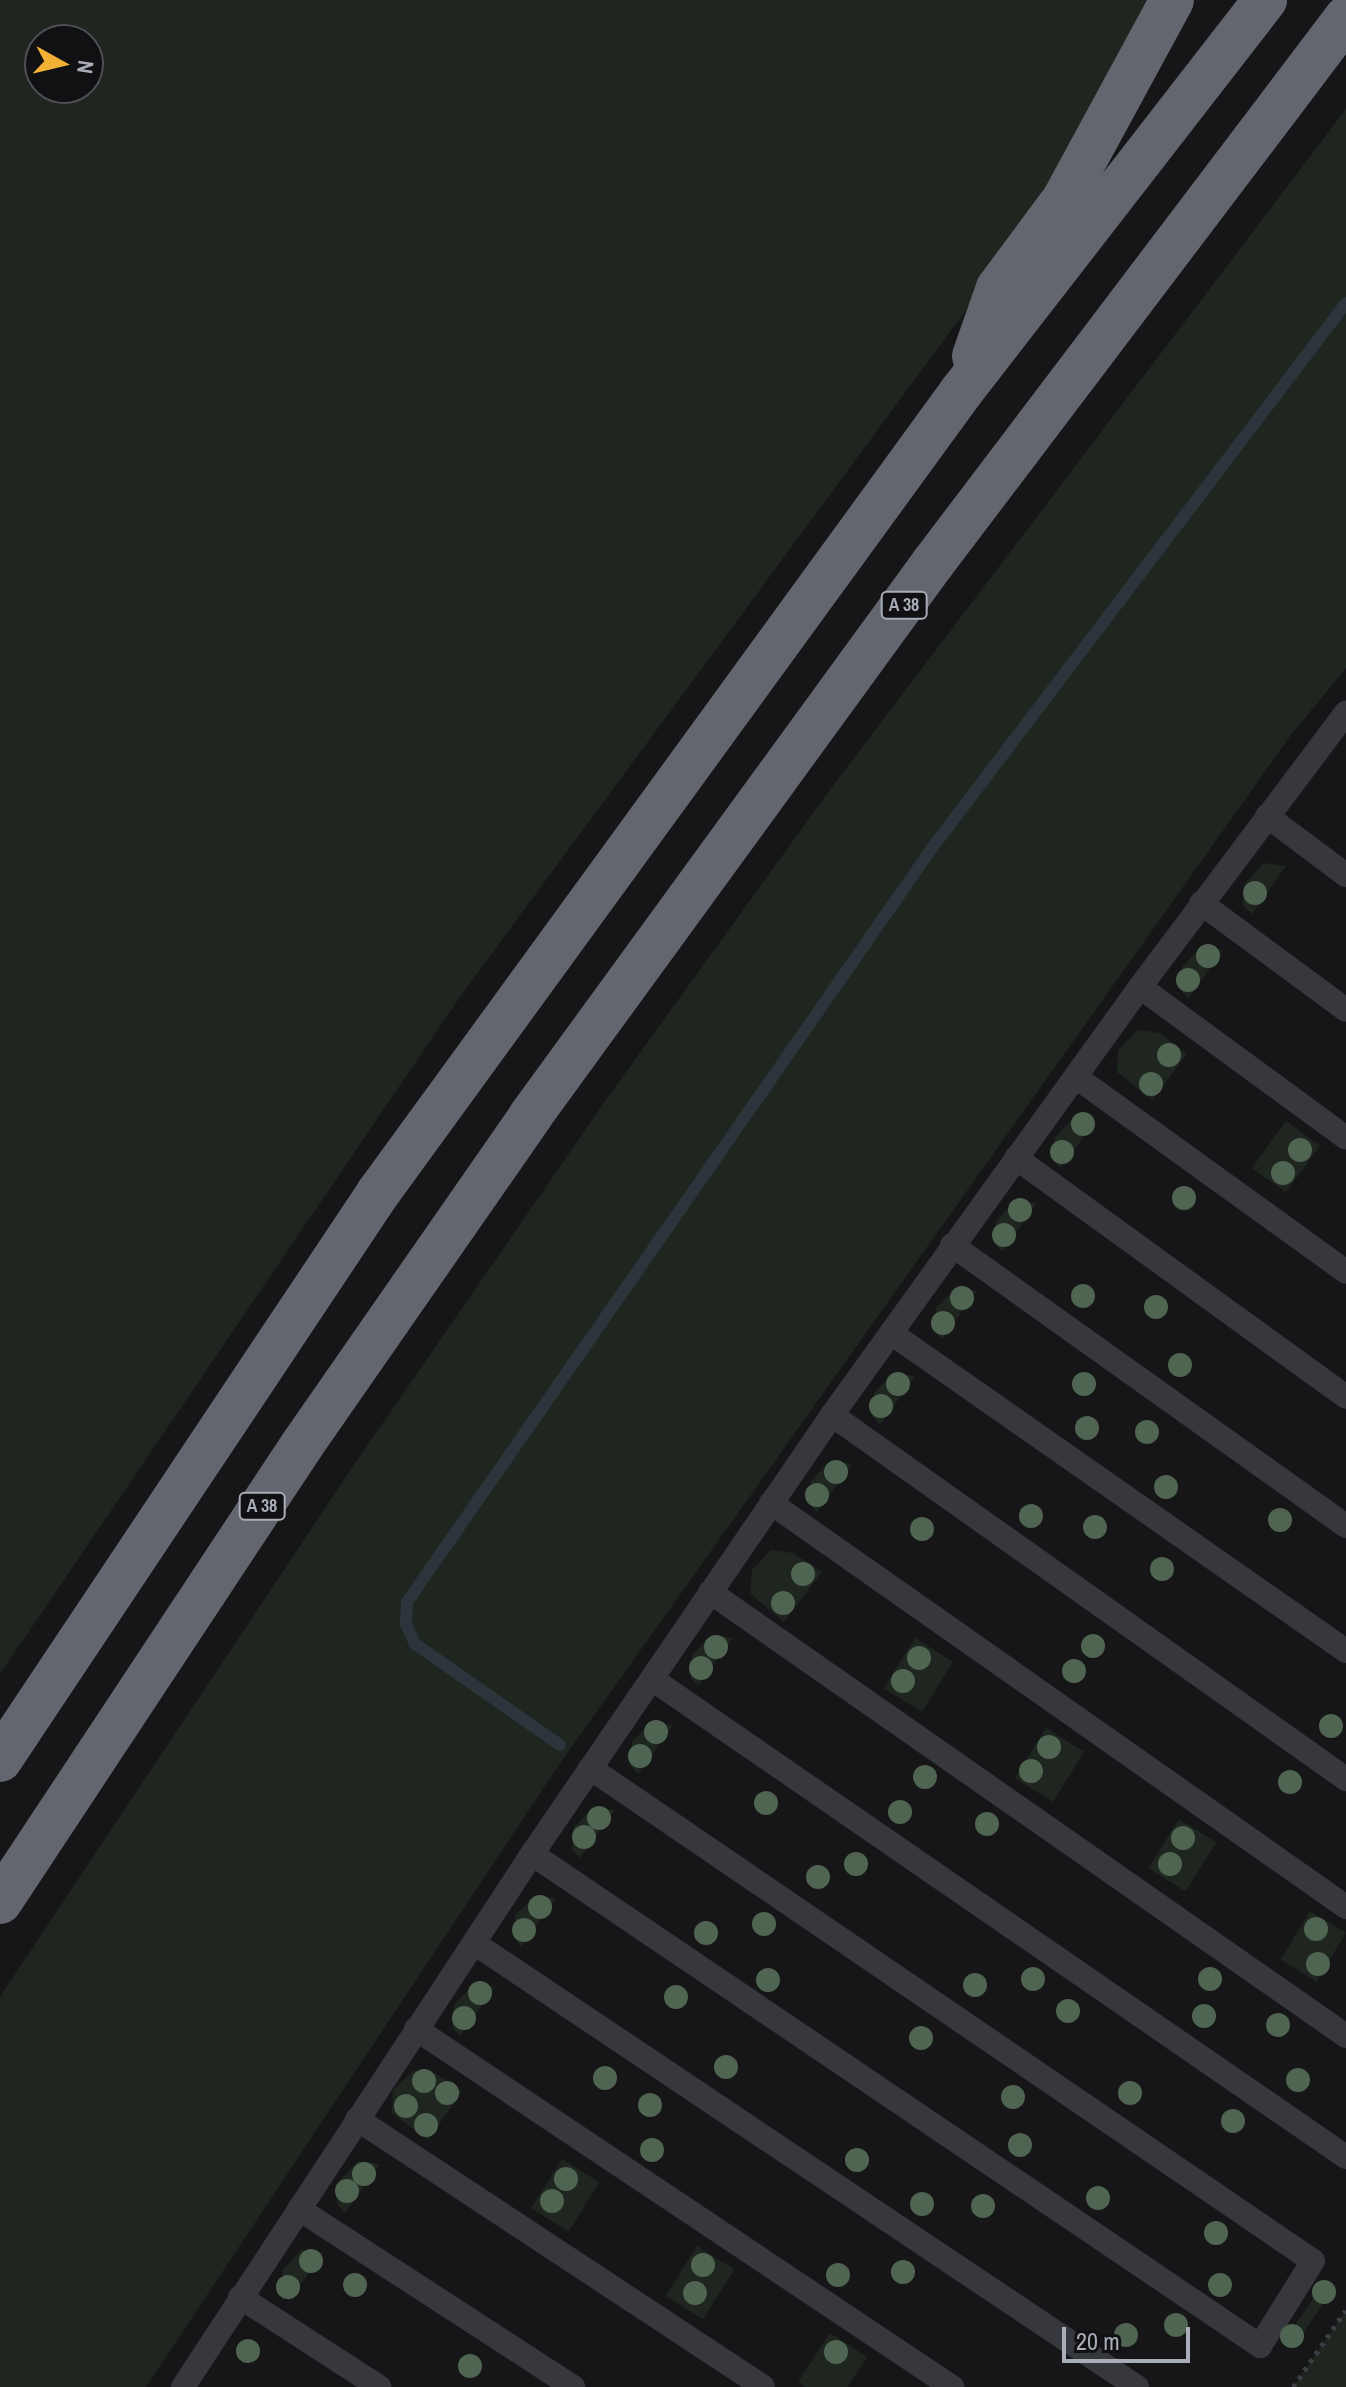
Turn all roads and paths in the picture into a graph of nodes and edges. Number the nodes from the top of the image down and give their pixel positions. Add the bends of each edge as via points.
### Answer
1 (1172, 0) edge
2 (1265, 0) edge
3 (1346, 18) edge
4 (1346, 61) edge
5 (1284, 100) junction
6 (961, 392) junction
7 (1346, 713) edge
8 (1267, 816) junction
9 (1346, 875) edge
10 (1201, 903) junction
11 (1140, 987) junction
12 (1346, 1010) edge
13 (1076, 1077) junction
14 (1346, 1138) edge
15 (1016, 1158) junction
16 (952, 1245) junction
17 (1346, 1272) edge
18 (891, 1333) junction
19 (1346, 1397) edge
20 (832, 1415) junction
21 (771, 1503) junction
22 (1346, 1526) edge
23 (710, 1592) junction
24 (1346, 1651) edge
25 (652, 1679) junction
26 (0, 1760) edge
27 (590, 1768) junction
28 (1346, 1779) edge
29 (532, 1854) junction
30 (0, 1902) edge
31 (1346, 1907) edge
32 (474, 1943) junction
33 (416, 2029) junction
34 (1346, 2036) edge
35 (357, 2119) junction
36 (1346, 2157) edge
37 (299, 2209) junction
38 (240, 2297) junction
39 (1346, 2310) edge
40 (186, 2386) edge
41 (379, 2387) edge
42 (573, 2387) edge
43 (763, 2387) edge
44 (952, 2387) edge
45 (1137, 2387) edge
46 (1293, 2387) edge

1 - 6 highway via 1064,199 998,288
2 - 6 highway
3 - 5 highway, A 38
4 - 5 highway
5 - 30 highway, A 38 via 933,563 531,1115 302,1445
6 - 26 highway via 378,1193
7 - 8 lane
8 - 9 lane
8 - 10 lane
10 - 11 lane
10 - 12 lane
11 - 13 lane
11 - 14 lane
13 - 15 lane
13 - 17 lane
15 - 16 lane
15 - 19 lane
16 - 18 lane
16 - 22 lane
18 - 20 lane
18 - 24 lane
20 - 21 lane
20 - 28 lane
21 - 23 lane
21 - 31 lane
23 - 25 lane
23 - 34 lane
25 - 27 lane
25 - 36 lane
27 - 29 lane
27 - 29 lane via 1313,2261 1260,2346
29 - 32 lane
32 - 33 lane
32 - 45 lane
33 - 35 lane
33 - 44 lane
35 - 37 lane
35 - 43 lane
37 - 38 lane
37 - 42 lane
38 - 40 lane
38 - 41 lane
39 - 46 path

